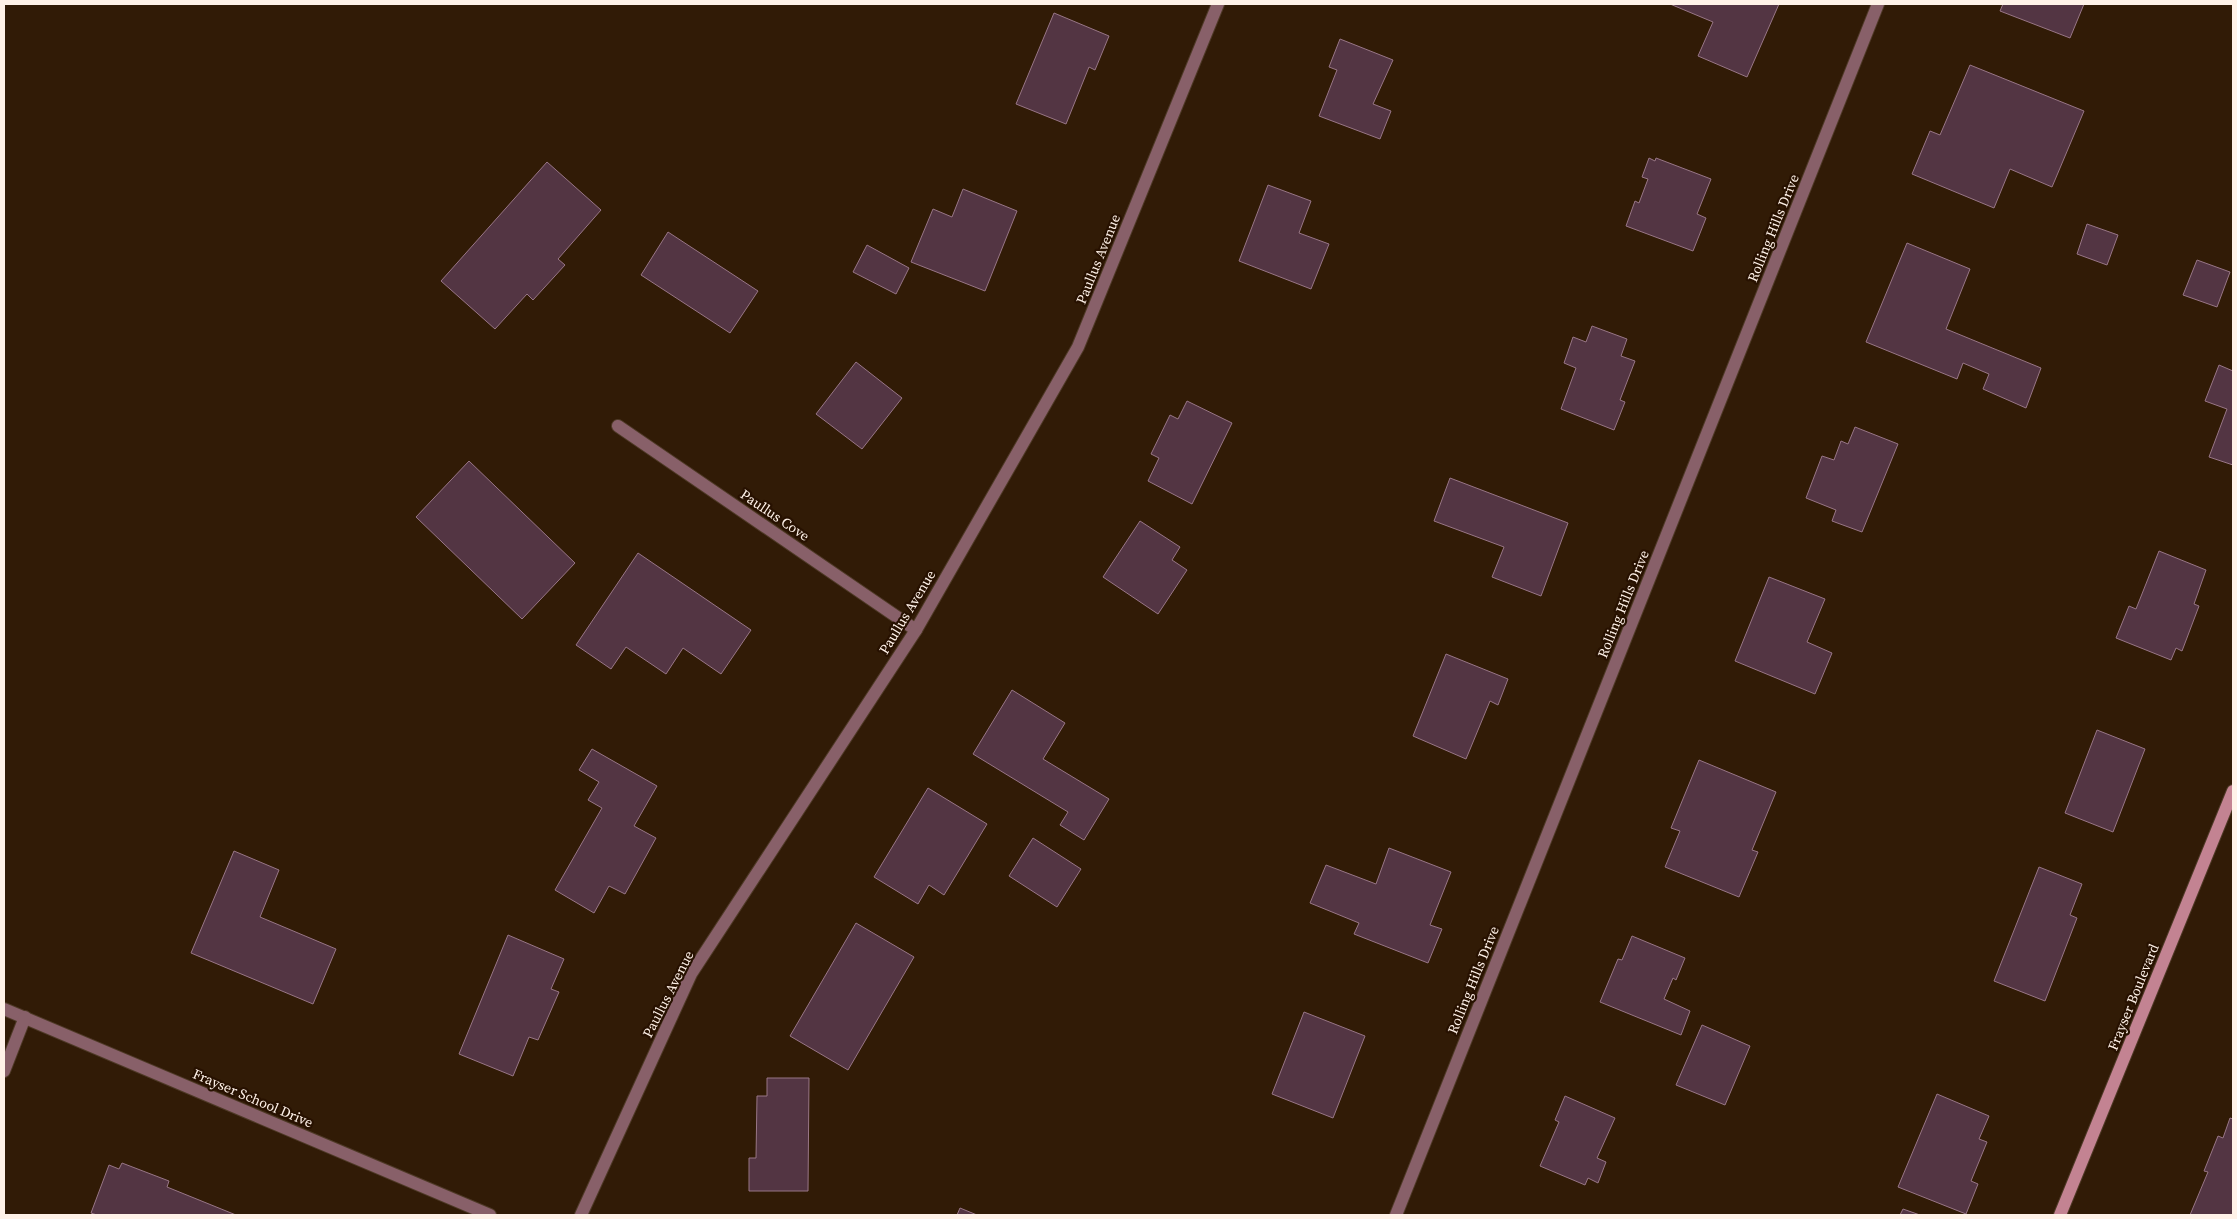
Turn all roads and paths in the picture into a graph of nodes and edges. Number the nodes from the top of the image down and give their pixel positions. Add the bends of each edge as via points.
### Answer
1 (1218, 4) edge
2 (1878, 4) edge
3 (618, 426) dead end
4 (916, 630) junction
5 (2233, 790) edge
6 (4, 1009) edge
7 (25, 1017) junction
8 (4, 1071) edge
9 (490, 1215) edge
10 (581, 1215) edge
11 (1396, 1215) edge
12 (2060, 1215) edge

1 - 4 street, Paullus Avenue via 1078,347
2 - 11 street, Rolling Hills Drive
3 - 4 street, Paullus Cove
4 - 10 street, Paullus Avenue via 691,974
5 - 12 main road, Frayser Boulevard
6 - 7 street, Frayser School Drive
7 - 8 street
7 - 9 street, Frayser School Drive

